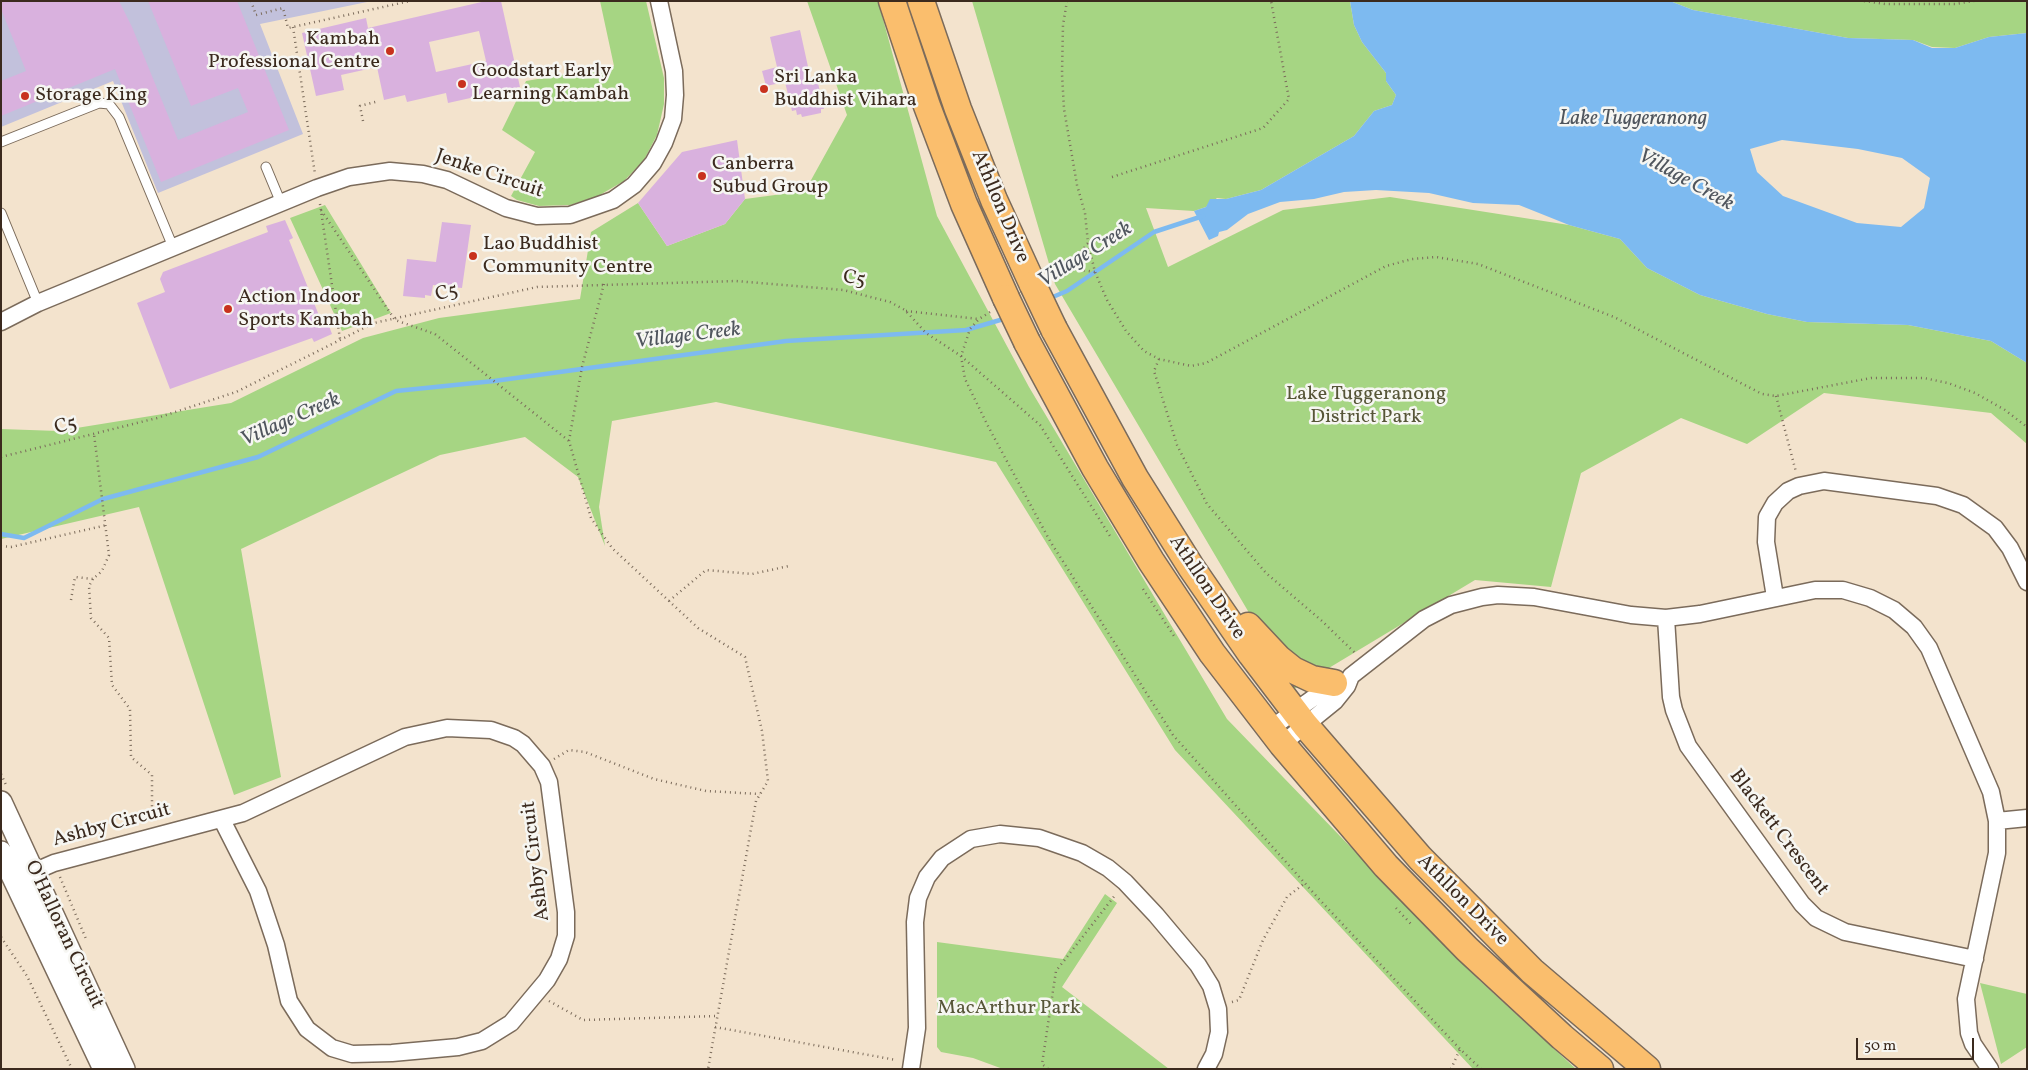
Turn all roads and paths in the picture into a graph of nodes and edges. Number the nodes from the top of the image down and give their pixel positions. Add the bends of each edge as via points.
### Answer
1 (251, 1) edge
2 (410, 1) edge
3 (659, 1) edge
4 (892, 1) edge
5 (921, 1) edge
6 (1067, 1) edge
7 (1271, 1) edge
8 (1864, 1) edge
9 (1974, 1) edge
10 (1919, 3) edge
11 (379, 101) dead end
12 (363, 121) dead end
13 (1, 142) edge
14 (266, 167) dead end
15 (1112, 177) dead end
16 (281, 203) junction
17 (321, 210) dead end
18 (1, 213) edge
19 (1088, 243) junction
20 (173, 247) junction
21 (1069, 268) junction
22 (1094, 272) junction
23 (1044, 281) junction
24 (604, 284) junction
25 (38, 303) junction
26 (906, 310) junction
27 (979, 319) dead end
28 (395, 320) junction
29 (1, 322) edge
30 (1159, 359) junction
31 (1776, 396) junction
32 (2027, 427) edge
33 (94, 434) junction
34 (569, 442) junction
35 (1, 457) edge
36 (1799, 486) junction
37 (107, 525) junction
38 (1, 546) edge
39 (789, 566) dead end
40 (92, 579) junction
41 (2027, 582) edge
42 (1206, 589) junction
43 (1775, 597) junction
44 (71, 600) dead end
45 (669, 601) junction
46 (1666, 618) junction
47 (1366, 664) junction
48 (1342, 680) junction
49 (1300, 719) junction
50 (1276, 737) junction
51 (542, 766) junction
52 (760, 794) junction
53 (1, 802) edge
54 (2027, 818) edge
55 (222, 820) junction
56 (1997, 821) junction
57 (152, 837) junction
58 (1, 852) edge
59 (24, 876) junction
60 (1125, 882) junction
61 (1305, 883) junction
62 (1, 937) edge
63 (1974, 959) junction
64 (536, 994) junction
65 (1218, 1009) junction
66 (717, 1016) junction
67 (715, 1028) junction
68 (1460, 1049) junction
69 (912, 1066) edge
70 (72, 1069) edge
71 (104, 1069) edge
72 (124, 1069) edge
73 (708, 1069) edge
74 (1048, 1069) edge
75 (1206, 1069) edge
76 (1451, 1069) edge
77 (1481, 1069) edge
78 (1600, 1069) edge
79 (1647, 1069) edge
80 (1990, 1069) edge

1 - 2 path via 256,15 283,8 288,28
3 - 16 street, Jenke Circuit via 674,71 673,119 653,163 634,185 613,200 570,215 536,216 506,208 447,180 423,174 390,172 350,177
4 - 50 main road, Athllon Drive, bridge via 964,204 1027,342 1094,468 1151,561 1212,653
5 - 23 main road, Athllon Drive via 994,200
6 - 19 path via 1063,25 1064,109
7 - 15 path via 1289,99 1262,128
8 - 10 path
9 - 10 path
11 - 12 path via 360,106
13 - 20 lane via 99,103 109,104 119,117
14 - 16 lane
16 - 20 street, Jenke Circuit
17 - 28 path
18 - 25 lane
19 - 21 path
19 - 22 path
20 - 25 street, Jenke Circuit
21 - 22 path
21 - 23 path
22 - 30 path via 1126,331 1144,351
23 - 42 main road, Athllon Drive, bridge via 1054,329 1135,478
24 - 26 path, C5 via 736,281 843,290 890,302
24 - 28 path, C5 via 536,287
24 - 34 path via 582,367
25 - 29 street, Jenke Circuit
26 - 27 path
26 - 61 path, C5 via 926,333 962,356 965,379 1050,541 1173,735
28 - 33 path, C5 via 374,323 236,392 158,418
28 - 34 path via 436,334
30 - 31 path via 1176,365 1206,364 1386,266 1412,258 1436,257 1478,264 1556,292 1614,317 1754,390
30 - 47 path via 1154,371 1176,445 1207,504 1266,573
31 - 32 path via 1871,378 1924,378 1975,393
31 - 36 path
33 - 35 path, C5
33 - 37 path
34 - 45 path via 591,518 612,548
36 - 41 street via 1824,481 1938,496 1963,505 1995,528 2010,548
36 - 43 street via 1775,503 1765,525
37 - 38 path
37 - 40 path via 109,555 102,571
39 - 45 path via 752,574 706,570
40 - 44 path via 75,577
40 - 57 path via 89,586 91,618 109,638 112,685 130,709 131,757 152,775
42 - 48 main road via 1254,630 1293,670 1312,679
42 - 49 main road, Athllon Drive
43 - 46 street via 1700,614
43 - 56 street via 1815,590 1843,590 1894,610 1914,627 1928,648 1986,778
45 - 52 path via 698,628 745,657 762,731 768,781
46 - 47 street via 1631,615 1534,597 1482,597 1451,605 1424,619
46 - 63 street, Blackett Crescent via 1672,697 1688,746 1802,904 1816,918 1845,932
47 - 48 street
48 - 49 street
49 - 50 street
49 - 79 main road, Athllon Drive via 1420,858 1532,971
50 - 78 main road, Athllon Drive via 1386,866 1467,949
51 - 52 path via 569,750 585,752 654,779 706,791
51 - 55 street, Ashby Circuit via 514,738 491,730 432,730 405,736 284,796
51 - 64 street, Ashby Circuit via 548,782 566,912 566,936 560,959
52 - 66 path via 756,801
53 - 59 street, O'Halloran Circuit
54 - 56 street
55 - 57 street, Ashby Circuit
55 - 64 street, Ashby Circuit via 258,891 276,945 289,1001 299,1020 322,1042 352,1054 458,1047 482,1041 502,1030
56 - 63 street via 1997,853
57 - 59 street, Ashby Circuit via 54,862
58 - 59 street, O'Halloran Circuit
59 - 71 street, O'Halloran Circuit
59 - 72 street, O'Halloran Circuit
60 - 65 street via 1198,964 1211,986
60 - 69 street via 1082,853 1039,838 1000,834 971,839 942,858 926,877 918,898 915,922 917,1028
60 - 74 path via 1056,971 1042,1064
61 - 65 path via 1287,897 1263,940 1238,1000
61 - 68 path
62 - 70 path via 27,976
63 - 80 street via 1966,999 1967,1022 1973,1044
64 - 66 path via 583,1020
65 - 75 street via 1219,1032 1214,1054
66 - 67 path
67 - 69 path
67 - 73 path
68 - 76 path
68 - 77 path

